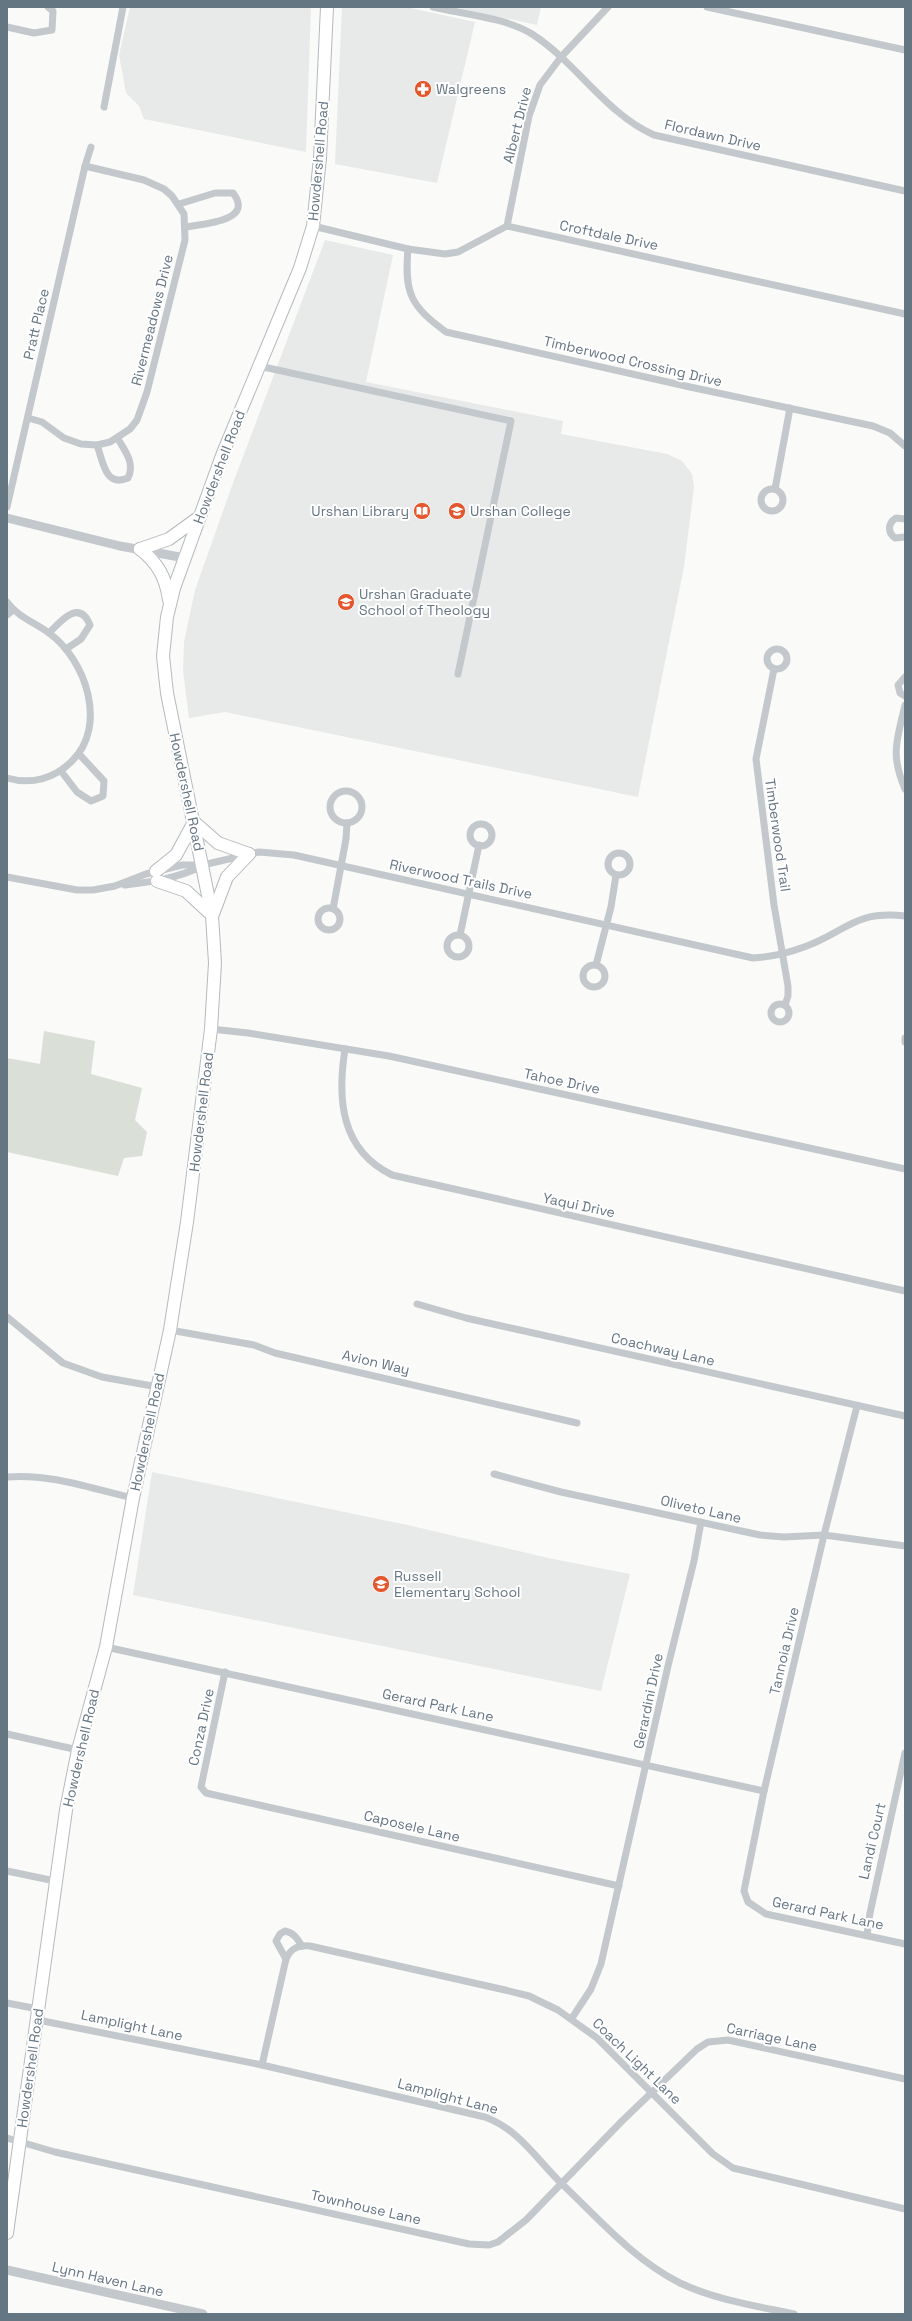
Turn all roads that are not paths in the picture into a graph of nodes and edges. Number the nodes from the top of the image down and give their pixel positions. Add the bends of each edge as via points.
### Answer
1 (48, 7) edge
2 (123, 7) edge
3 (327, 7) edge
4 (433, 7) edge
5 (608, 7) edge
6 (707, 7) edge
7 (7, 27) edge
8 (905, 50) edge
9 (561, 57) junction
10 (104, 106) dead end
11 (92, 147) dead end
12 (85, 166) junction
13 (905, 191) edge
14 (179, 204) junction
15 (312, 226) junction
16 (507, 226) junction
17 (186, 227) junction
18 (408, 249) junction
19 (905, 314) edge
20 (259, 366) junction
21 (790, 408) junction
22 (28, 418) junction
23 (118, 439) junction
24 (97, 445) junction
25 (905, 446) edge
26 (775, 489) dead end
27 (7, 507) edge
28 (7, 518) edge
29 (198, 518) junction
30 (905, 519) edge
31 (905, 537) edge
32 (140, 549) junction
33 (185, 558) junction
34 (7, 602) edge
35 (170, 605) junction
36 (13, 610) junction
37 (7, 615) edge
38 (49, 633) junction
39 (66, 649) junction
40 (774, 669) dead end
41 (458, 674) dead end
42 (905, 677) edge
43 (905, 696) edge
44 (905, 705) edge
45 (79, 754) junction
46 (61, 771) junction
47 (7, 778) edge
48 (905, 789) edge
49 (194, 822) junction
50 (347, 823) junction
51 (479, 846) dead end
52 (249, 854) junction
53 (342, 864) junction
54 (203, 865) junction
55 (616, 875) dead end
56 (156, 876) junction
57 (7, 877) edge
58 (470, 892) junction
59 (333, 909) dead end
60 (212, 915) junction
61 (905, 916) edge
62 (605, 925) junction
63 (460, 935) dead end
64 (782, 954) junction
65 (596, 965) dead end
66 (785, 1005) dead end
67 (211, 1029) junction
68 (905, 1038) edge
69 (905, 1042) edge
70 (345, 1049) junction
71 (905, 1170) edge
72 (905, 1290) edge
73 (417, 1304) dead end
74 (7, 1317) edge
75 (170, 1330) junction
76 (158, 1386) junction
77 (857, 1406) junction
78 (905, 1416) edge
79 (577, 1423) dead end
80 (494, 1474) dead end
81 (7, 1477) edge
82 (133, 1498) junction
83 (701, 1522) junction
84 (824, 1535) junction
85 (905, 1546) edge
86 (106, 1647) junction
87 (225, 1672) junction
88 (7, 1734) edge
89 (78, 1750) junction
90 (905, 1753) edge
91 (647, 1764) junction
92 (202, 1788) joint
93 (764, 1791) junction
94 (7, 1871) edge
95 (55, 1881) junction
96 (619, 1886) junction
97 (748, 1902) joint
98 (867, 1935) junction
99 (905, 1944) edge
100 (302, 1946) junction
101 (286, 1959) junction
102 (7, 2003) edge
103 (38, 2014) junction
104 (572, 2018) junction
105 (262, 2065) junction
106 (905, 2079) edge
107 (652, 2093) junction
108 (7, 2138) edge
109 (20, 2141) junction
110 (561, 2183) junction
111 (905, 2209) edge
112 (7, 2233) edge
113 (7, 2270) edge
114 (203, 2314) edge
115 (794, 2314) edge

1 - 7 street via 53,11 52,30 34,33
2 - 10 street
3 - 15 main road, Howdershell Road via 320,158
4 - 9 street, Flordawn Drive via 514,25 531,33
5 - 9 street, Albert Drive
6 - 8 street
9 - 13 street, Flordawn Drive via 621,114 640,129 654,135 671,141
9 - 16 street, Albert Drive via 540,85 534,99
11 - 12 street, Pratt Place
12 - 14 street, Rivermeadows Drive via 156,184
12 - 22 street, Pratt Place
14 - 17 street, Rivermeadows Drive
14 - 17 street via 224,192 233,193 238,199 240,207 237,213 230,217
15 - 18 street
15 - 20 main road, Howdershell Road via 300,268
16 - 18 street via 458,252 445,254
16 - 19 street, Croftdale Drive
17 - 23 street, Rivermeadows Drive via 185,240 147,392 138,420
18 - 21 street, Timberwood Crossing Drive via 408,290 418,308 446,332
20 - 29 main road, Howdershell Road
20 - 41 street via 511,422
21 - 25 street, Timberwood Crossing Drive via 873,426 890,433
21 - 26 street
22 - 24 street, Rivermeadows Drive via 42,422 64,438 81,444
22 - 27 street, Pratt Place
23 - 24 street, Rivermeadows Drive
23 - 24 street via 131,466 128,478 121,481 109,477
28 - 32 street
29 - 32 main road via 169,539
29 - 33 main road, Howdershell Road
30 - 31 street via 896,518 889,527 895,538
32 - 33 street
32 - 35 main road via 159,567
33 - 35 main road, Howdershell Road
34 - 36 street
35 - 49 main road, Howdershell Road via 163,656 173,728
36 - 37 street
36 - 38 street
38 - 39 street
38 - 39 street via 67,616 74,613 81,613 87,618 90,624 87,630
39 - 45 street via 82,675 90,710 88,732
40 - 64 street, Timberwood Trail via 756,758
42 - 43 street via 898,685 900,693
44 - 48 street via 895,746 895,761
45 - 46 street
45 - 46 street via 104,781 104,796 91,802 85,799
46 - 47 street via 34,781
49 - 52 main road via 218,843
49 - 54 main road, Howdershell Road
49 - 56 main road via 176,855
50 - 50 street via 358,818 362,806 357,796 346,791 335,796 330,808 336,818
50 - 53 street
51 - 58 street
52 - 53 street, Riverwood Trails Drive via 259,852 294,855
52 - 54 street, Riverwood Trails Drive
52 - 60 main road via 227,877
53 - 58 street, Riverwood Trails Drive via 412,882
53 - 59 street
54 - 56 street, Riverwood Trails Drive via 185,874
54 - 60 main road, Howdershell Road
55 - 62 street
56 - 57 street, Riverwood Trails Drive via 115,886 77,890
56 - 60 main road via 186,891
58 - 62 street, Riverwood Trails Drive
58 - 63 street
60 - 67 main road, Howdershell Road via 215,963
61 - 64 street, Riverwood Trails Drive via 888,914 856,920 805,947
62 - 64 street, Riverwood Trails Drive via 753,958
62 - 65 street
64 - 66 street, Timberwood Trail via 788,996
67 - 70 street, Tahoe Drive
67 - 75 main road, Howdershell Road via 188,1222
68 - 69 street
70 - 71 street, Tahoe Drive via 389,1056
70 - 72 street, Yaqui Drive via 341,1090 351,1137 362,1155 376,1167 392,1175
73 - 77 street, Coachway Lane via 466,1318
74 - 76 street via 63,1363 102,1377
75 - 76 main road, Howdershell Road
75 - 79 street, Avion Way via 254,1346
76 - 82 main road, Howdershell Road
77 - 78 street, Coachway Lane
77 - 84 street, Tannoia Drive
80 - 83 street, Oliveto Lane via 561,1492
81 - 82 street via 31,1476
82 - 86 main road, Howdershell Road
83 - 84 street, Oliveto Lane via 760,1535
83 - 91 street, Gerardini Drive
84 - 85 street, Oliveto Lane
84 - 93 street, Tannoia Drive
86 - 87 street, Gerard Park Lane
86 - 89 main road, Howdershell Road
87 - 91 street, Gerard Park Lane
87 - 92 street, Conza Drive
88 - 89 street
89 - 95 main road, Howdershell Road
90 - 98 street, Landi Court
91 - 93 street, Gerard Park Lane
91 - 96 street, Gerardini Drive
92 - 96 street, Caposele Lane via 206,1793
93 - 97 street, Tannoia Drive via 746,1871 744,1891
94 - 95 street
95 - 103 main road, Howdershell Road
96 - 104 street, Gerardini Drive via 602,1964 591,1988
97 - 98 street, Gerard Park Lane via 766,1914
98 - 99 street, Gerard Park Lane
100 - 101 street via 289,1952
100 - 101 street via 291,1933 285,1931 280,1934 276,1941
100 - 104 street, Coach Light Lane via 529,1996
101 - 105 street
102 - 103 street, Lamplight Lane
103 - 105 street, Lamplight Lane
103 - 109 main road, Howdershell Road
104 - 107 street, Coach Light Lane via 597,2038
105 - 110 street, Lamplight Lane via 486,2117 513,2132
106 - 107 street, Carriage Lane via 718,2039 698,2048
107 - 110 street, Townhouse Lane
107 - 111 street, Coach Light Lane via 713,2154 733,2168
108 - 109 street, Townhouse Lane
109 - 110 street, Townhouse Lane via 55,2152 474,2244 489,2245 507,2236
109 - 112 main road, Howdershell Road
110 - 115 street, Lamplight Lane via 637,2255 680,2283 722,2298
113 - 114 street, Lynn Haven Lane

